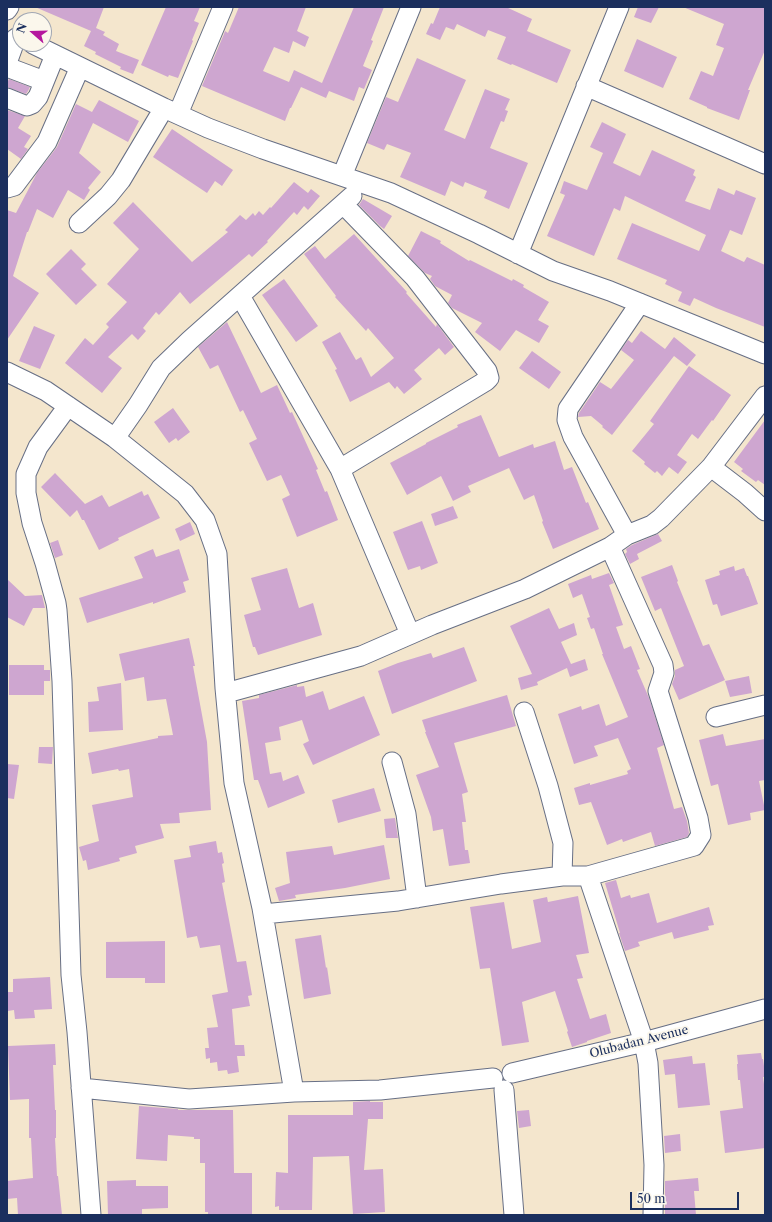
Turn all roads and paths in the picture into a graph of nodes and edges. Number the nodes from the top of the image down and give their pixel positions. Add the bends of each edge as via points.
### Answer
1 (9, 7) edge
2 (223, 7) edge
3 (412, 7) edge
4 (619, 7) edge
5 (7, 10) edge
6 (12, 52) edge
7 (50, 52) edge
8 (55, 54) junction
9 (7, 63) edge
10 (7, 67) edge
11 (80, 67) junction
12 (44, 81) junction
13 (586, 86) junction
14 (7, 98) edge
15 (171, 111) junction
16 (765, 164) edge
17 (342, 176) junction
18 (365, 184) junction
19 (7, 188) edge
20 (343, 204) junction
21 (79, 223) dead end
22 (518, 254) junction
23 (240, 296) junction
24 (640, 303) junction
25 (765, 354) edge
26 (7, 372) edge
27 (765, 396) edge
28 (68, 406) junction
29 (115, 438) junction
30 (711, 467) junction
31 (340, 469) junction
32 (765, 511) edge
33 (627, 535) junction
34 (610, 547) junction
35 (410, 634) junction
36 (226, 693) junction
37 (765, 705) edge
38 (524, 712) dead end
39 (716, 717) dead end
40 (392, 762) dead end
41 (562, 876) junction
42 (588, 876) junction
43 (417, 898) junction
44 (264, 914) junction
45 (765, 1009) edge
46 (644, 1042) junction
47 (499, 1084) junction
48 (81, 1088) junction
49 (294, 1092) junction
50 (91, 1215) edge
51 (513, 1215) edge
52 (653, 1215) edge

1 - 5 street
2 - 15 street
3 - 17 street
4 - 13 street
6 - 9 street
7 - 8 street
8 - 11 street
8 - 12 street
10 - 12 street
11 - 15 street
11 - 19 street via 47,142 14,186
12 - 14 street via 38,97 30,106
13 - 16 street
13 - 22 street
15 - 17 street via 249,144
15 - 21 street via 108,196
17 - 18 street
18 - 20 street
18 - 22 street via 391,193
20 - 23 street
20 - 31 street via 415,278 489,378
22 - 24 street via 553,271
23 - 29 street via 161,368
23 - 31 street
24 - 25 street
24 - 33 street via 568,409 567,420 573,437
26 - 28 street via 46,391
27 - 30 street
28 - 29 street
28 - 48 street via 38,447 26,474 26,487 32,523 57,610 62,689 70,975
29 - 36 street via 185,494 206,520 217,554
30 - 32 street
30 - 33 street via 661,518 652,525
31 - 35 street
33 - 34 street
34 - 35 street via 525,588
34 - 42 street via 663,665 664,673 658,691 701,835 694,846
35 - 36 street via 361,656
36 - 44 street via 234,783
37 - 39 street
38 - 41 street via 563,843
40 - 43 street via 406,814
41 - 42 street
41 - 43 street
42 - 46 street
43 - 44 street
44 - 49 street
45 - 46 street, Olubadan Avenue
46 - 47 street, Olubadan Avenue via 512,1073 504,1069 499,1070 495,1073
46 - 52 street via 648,1063 654,1165
47 - 49 street
47 - 51 street
48 - 49 street via 189,1099
48 - 50 street

